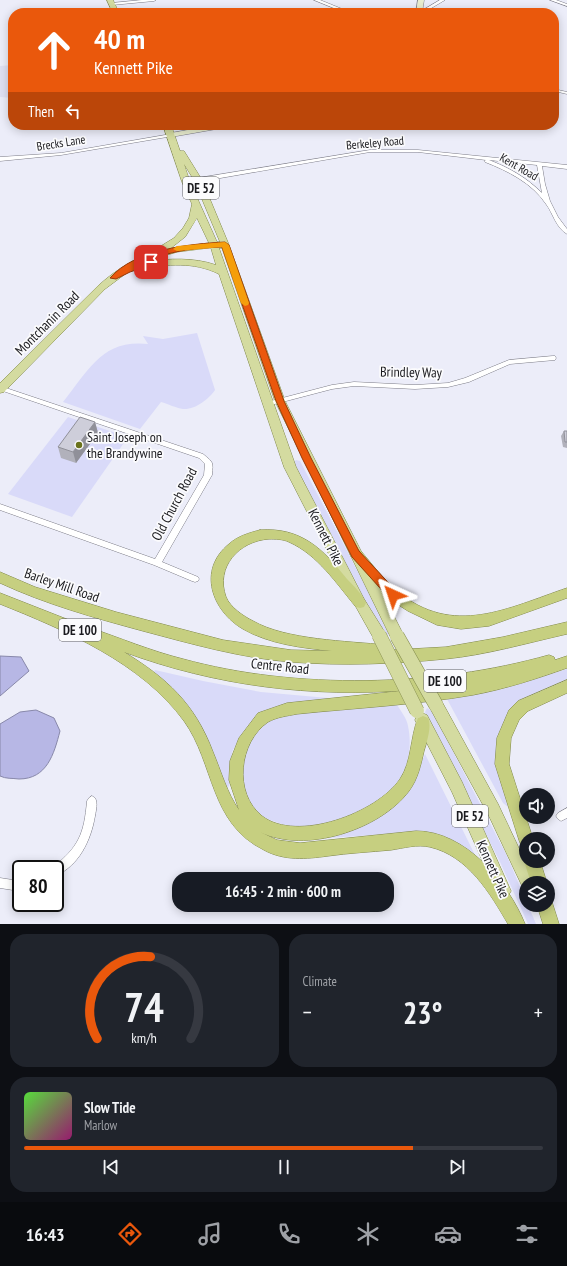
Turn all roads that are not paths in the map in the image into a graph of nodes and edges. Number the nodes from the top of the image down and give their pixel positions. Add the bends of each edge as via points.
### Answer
1 (124, 0) edge
2 (154, 0) edge
3 (316, 0) edge
4 (443, 0) edge
5 (552, 0) edge
6 (111, 2) edge
7 (567, 5) edge
8 (337, 8) edge
9 (429, 8) edge
10 (169, 130) edge
11 (200, 130) edge
12 (171, 135) junction
13 (476, 157) junction
14 (0, 159) edge
15 (539, 165) junction
16 (567, 167) edge
17 (198, 180) junction
18 (186, 182) junction
19 (196, 202) junction
20 (547, 202) junction
21 (567, 232) edge
22 (218, 246) junction
23 (140, 263) junction
24 (222, 272) junction
25 (553, 358) dead end
26 (1, 388) edge
27 (280, 401) junction
28 (267, 404) junction
29 (0, 507) edge
30 (356, 554) junction
31 (157, 563) junction
32 (0, 577) edge
33 (195, 579) dead end
34 (567, 592) edge
35 (0, 598) edge
36 (360, 603) junction
37 (116, 618) joint
38 (64, 624) junction
39 (567, 628) edge
40 (567, 655) edge
41 (417, 656) junction
42 (567, 662) edge
43 (567, 686) edge
44 (420, 717) junction
45 (92, 801) dead end
46 (523, 832) edge
47 (64, 863) edge
48 (525, 876) edge
49 (0, 883) edge
50 (12, 885) edge
51 (541, 912) edge
52 (547, 912) edge
53 (517, 924) edge
54 (547, 924) edge
55 (551, 924) edge

1 - 6 street
2 - 6 street
3 - 8 street
4 - 9 street
5 - 7 street
10 - 12 main road, Kennett Pike / DE 52
11 - 12 main road
12 - 14 street, Brecks Lane via 61,154
12 - 17 main road, Kennett Pike / DE 52
12 - 18 main road, Kennett Pike / DE 52
13 - 15 street, Berkeley Road
13 - 17 street, Berkeley Road via 418,150 370,151
13 - 20 street, Kent Road via 527,181
15 - 16 street, Berkeley Road
15 - 20 street, Kent Road
17 - 18 street, Berkeley Road
17 - 22 main road, Kennett Pike / DE 52
18 - 19 main road, Kennett Pike / DE 52
19 - 22 main road, Kennett Pike / DE 52
19 - 23 main road via 194,216 186,232
20 - 21 street, Kent Road
22 - 23 main road, Montchanin Road
22 - 24 main road, Kennett Pike / DE 52
22 - 27 main road, Kennett Pike / DE 52
23 - 24 main road via 185,261 208,265
23 - 26 main road, Montchanin Road via 114,278
24 - 28 main road, Kennett Pike / DE 52
25 - 27 street, Brindley Way via 509,362 467,380 443,386 354,384 332,387
26 - 31 street, Old Church Road via 201,456 209,463 208,475
27 - 28 street, Brindley Way
27 - 30 main road, Kennett Pike / DE 52
28 - 36 main road, Kennett Pike / DE 52 via 290,467
29 - 31 street, Old Church Road
30 - 34 highway via 393,595 438,619 461,623 489,620
30 - 48 main road, Kennett Pike / DE 52, bridge via 397,636 493,809
31 - 33 street
32 - 37 highway, Barley Mill Road / DE 100 via 32,592
35 - 38 highway, Centre Road / DE 100
36 - 41 highway via 308,546 292,537 272,534 249,537 222,559 217,573 221,602 234,616 250,627 272,635 305,641
36 - 44 main road, Kennett Pike / DE 52, bridge
37 - 41 highway, Centre Road / DE 100 via 223,646 291,656
38 - 40 highway, Centre Road / DE 100 via 196,669 289,685 387,686 453,681 528,667
38 - 53 highway via 151,677 184,709 200,735 231,813 247,831 269,845 294,852 410,839 431,840 457,851 477,866 495,888
39 - 41 highway, Centre Road / DE 100 via 472,649
42 - 44 highway via 495,684 309,706 263,718 243,742 237,754 236,781 241,798 251,817 269,828 284,833 312,834 359,820 388,801 404,786 414,762
43 - 46 highway via 523,706 514,715 504,738 502,764
44 - 53 main road, Kennett Pike / DE 52 via 457,788
45 - 47 street via 85,841
49 - 50 street
51 - 54 main road
52 - 55 highway

